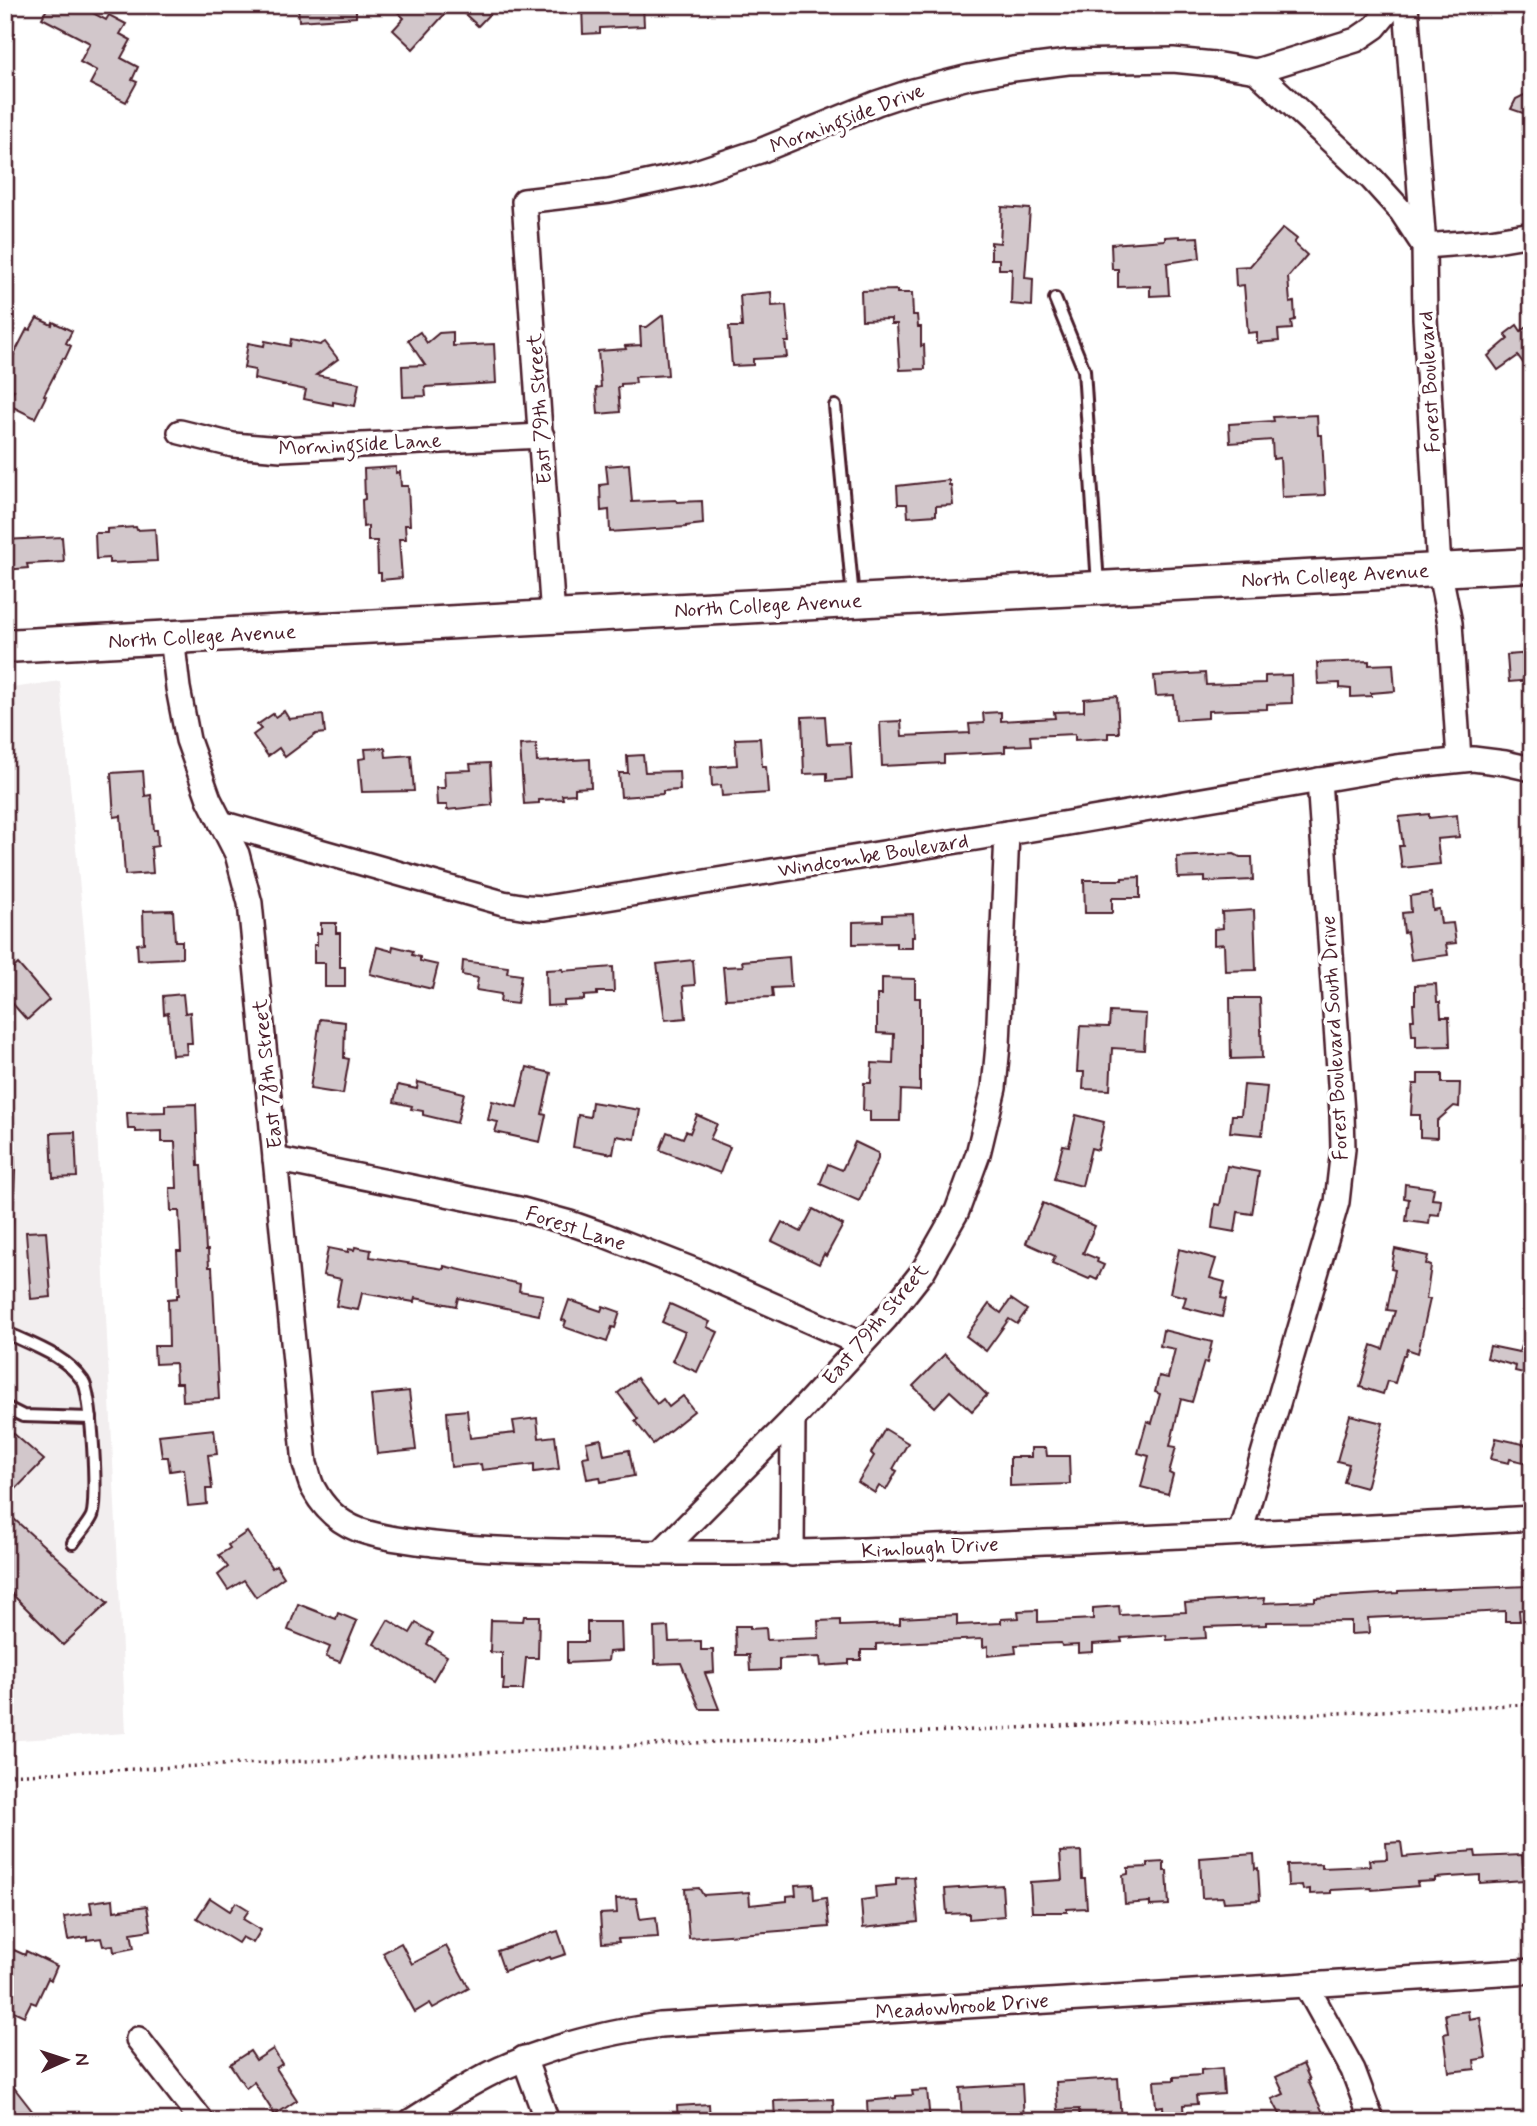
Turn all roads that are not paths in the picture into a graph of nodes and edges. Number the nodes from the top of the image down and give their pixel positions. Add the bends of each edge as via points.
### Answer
1 (1393, 5) edge
2 (1406, 5) edge
3 (1256, 71) junction
4 (524, 201) joint
5 (1532, 234) edge
6 (1424, 246) junction
7 (1055, 299) dead end
8 (835, 406) dead end
9 (180, 432) dead end
10 (541, 436) junction
11 (1532, 565) edge
12 (1439, 569) junction
13 (1099, 588) junction
14 (853, 601) junction
15 (554, 617) junction
16 (172, 637) junction
17 (5, 646) edge
18 (1458, 759) junction
19 (1532, 769) edge
20 (1319, 780) junction
21 (221, 823) junction
22 (1007, 833) junction
23 (5, 1119) edge
24 (275, 1159) junction
25 (5, 1226) edge
26 (5, 1332) edge
27 (861, 1344) junction
28 (5, 1407) edge
29 (90, 1418) junction
30 (793, 1419) junction
31 (334, 1514) joint
32 (1532, 1518) edge
33 (1240, 1534) junction
34 (73, 1543) dead end
35 (660, 1553) junction
36 (792, 1554) junction
37 (1532, 1971) edge
38 (1306, 1985) junction
39 (138, 2039) dead end
40 (524, 2058) junction
41 (202, 2121) edge
42 (411, 2121) edge
43 (547, 2121) edge
44 (1372, 2121) edge

1 - 3 street, Morningside Drive via 1375,27 1356,40
2 - 6 street, Forest Boulevard
3 - 4 street, Morningside Drive via 1201,62 1145,60 1013,69 913,91 685,175 608,191
3 - 6 street via 1372,179
4 - 10 street, East 79th Street
5 - 6 street
6 - 12 street, Forest Boulevard
7 - 13 lane via 1084,370
8 - 14 lane
9 - 10 street, Morningside Lane via 222,443 281,449
10 - 15 street, East 79th Street
11 - 12 main road, North College Avenue
12 - 13 main road, North College Avenue
12 - 18 street, Forest Boulevard via 1450,623
13 - 14 main road, North College Avenue
14 - 15 main road, North College Avenue
15 - 16 main road, North College Avenue
16 - 17 main road, North College Avenue
16 - 21 street, East 78th Street via 188,740
18 - 19 street, Windcombe Boulevard
18 - 20 street, Windcombe Boulevard
20 - 22 street, Windcombe Boulevard
20 - 33 street, Forest Boulevard South Drive via 1342,1158 1334,1214
21 - 22 street, Windcombe Boulevard via 503,903 539,908
21 - 24 street, East 78th Street via 237,854 250,903
22 - 27 street, East 79th Street via 996,1070 978,1154 957,1211 923,1271
23 - 25 lane
24 - 27 street, Forest Lane via 570,1223 701,1273
24 - 31 street, East 78th Street via 305,1464 313,1489
26 - 29 lane via 65,1361 85,1383
27 - 30 street, East 79th Street
28 - 29 lane via 23,1416
29 - 34 lane via 93,1514
30 - 35 street, East 79th Street
30 - 36 street
31 - 35 street, Kimlough Drive via 372,1534 446,1546
32 - 33 street, Kimlough Drive
33 - 36 street, Kimlough Drive
35 - 36 street, Kimlough Drive
37 - 38 street, Meadowbrook Drive
38 - 40 street, Meadowbrook Drive via 660,2025 599,2036
38 - 44 street via 1353,2070
39 - 41 street
40 - 42 street, Meadowbrook Drive
40 - 43 street

